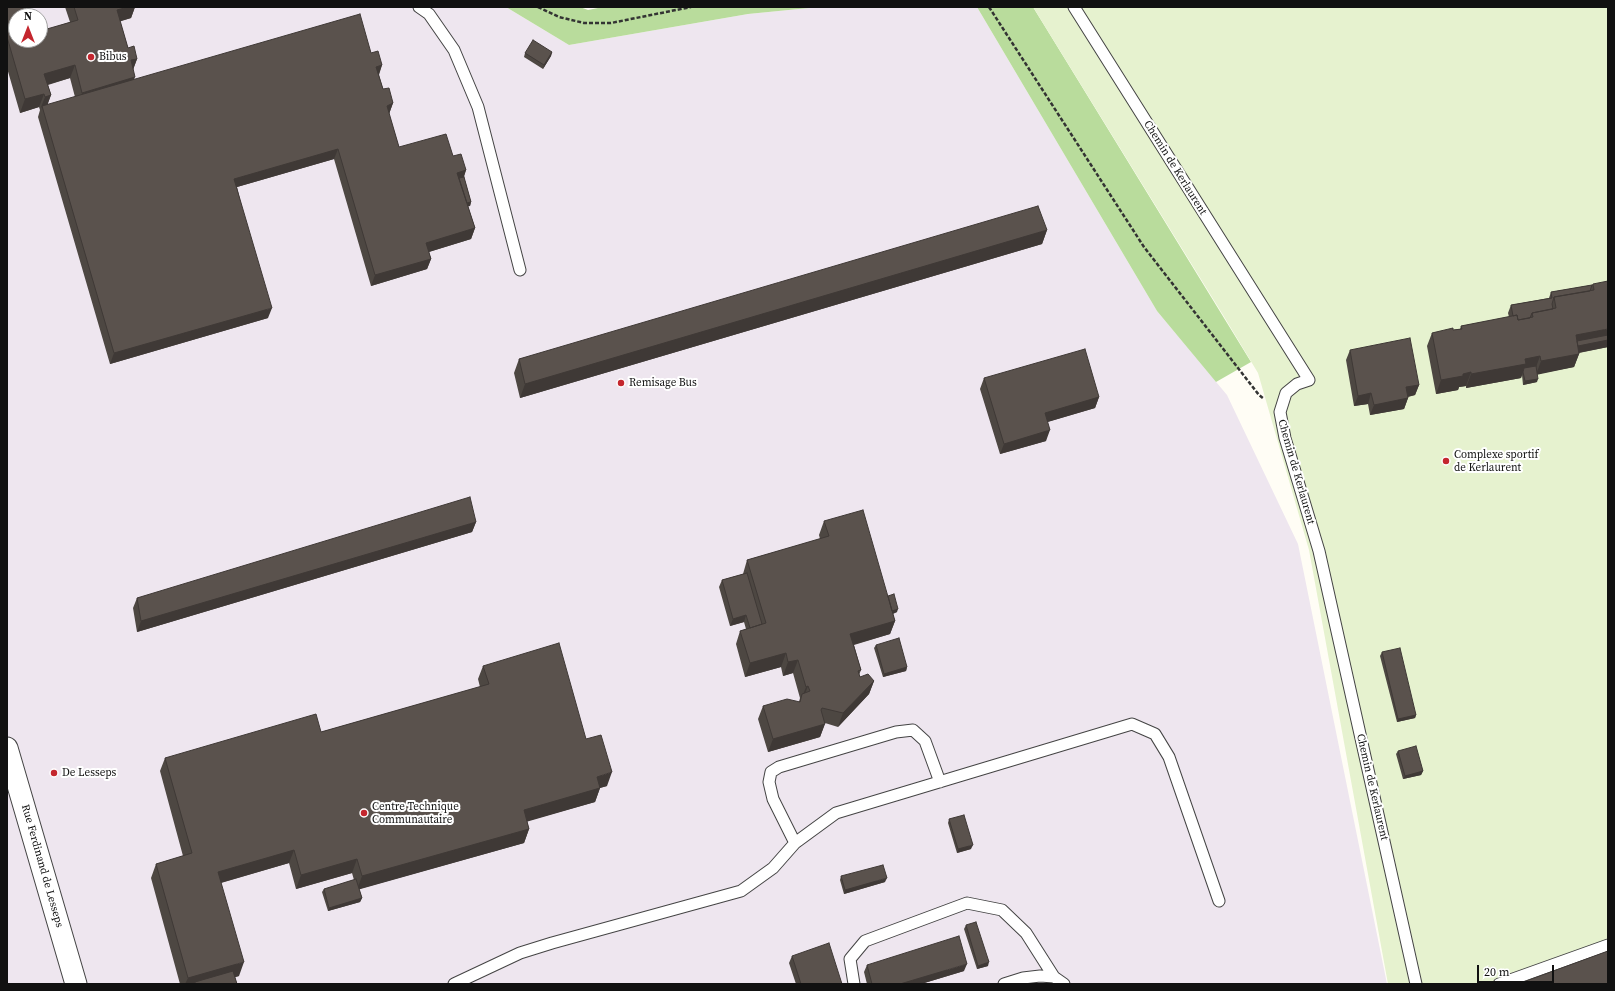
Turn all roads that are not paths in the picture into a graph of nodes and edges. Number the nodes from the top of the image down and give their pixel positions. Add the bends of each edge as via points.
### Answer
1 (419, 7) edge
2 (1074, 7) edge
3 (520, 270) dead end
4 (7, 748) edge
5 (940, 782) junction
6 (796, 842) junction
7 (1218, 901) dead end
8 (1608, 945) edge
9 (1054, 976) junction
10 (76, 984) edge
11 (454, 984) edge
12 (854, 984) edge
13 (1004, 984) edge
14 (1064, 984) edge
15 (1416, 984) edge
16 (1499, 984) edge

1 - 3 lane via 429,14 454,50 478,107
2 - 15 lane, Chemin de Kerlaurent via 1309,380 1296,384 1286,393 1280,412 1285,438 1319,551
4 - 10 street, Rue Ferdinand de Lesseps
5 - 6 lane via 836,813
5 - 6 lane via 924,741 913,730 896,732 779,767 770,772 772,799
5 - 7 lane via 1132,724 1155,734 1170,757
6 - 11 lane via 773,868 741,891 520,953
8 - 16 lane
9 - 12 lane via 1026,933 1002,910 967,903 865,941 850,959
9 - 13 lane via 1023,978
9 - 14 lane

